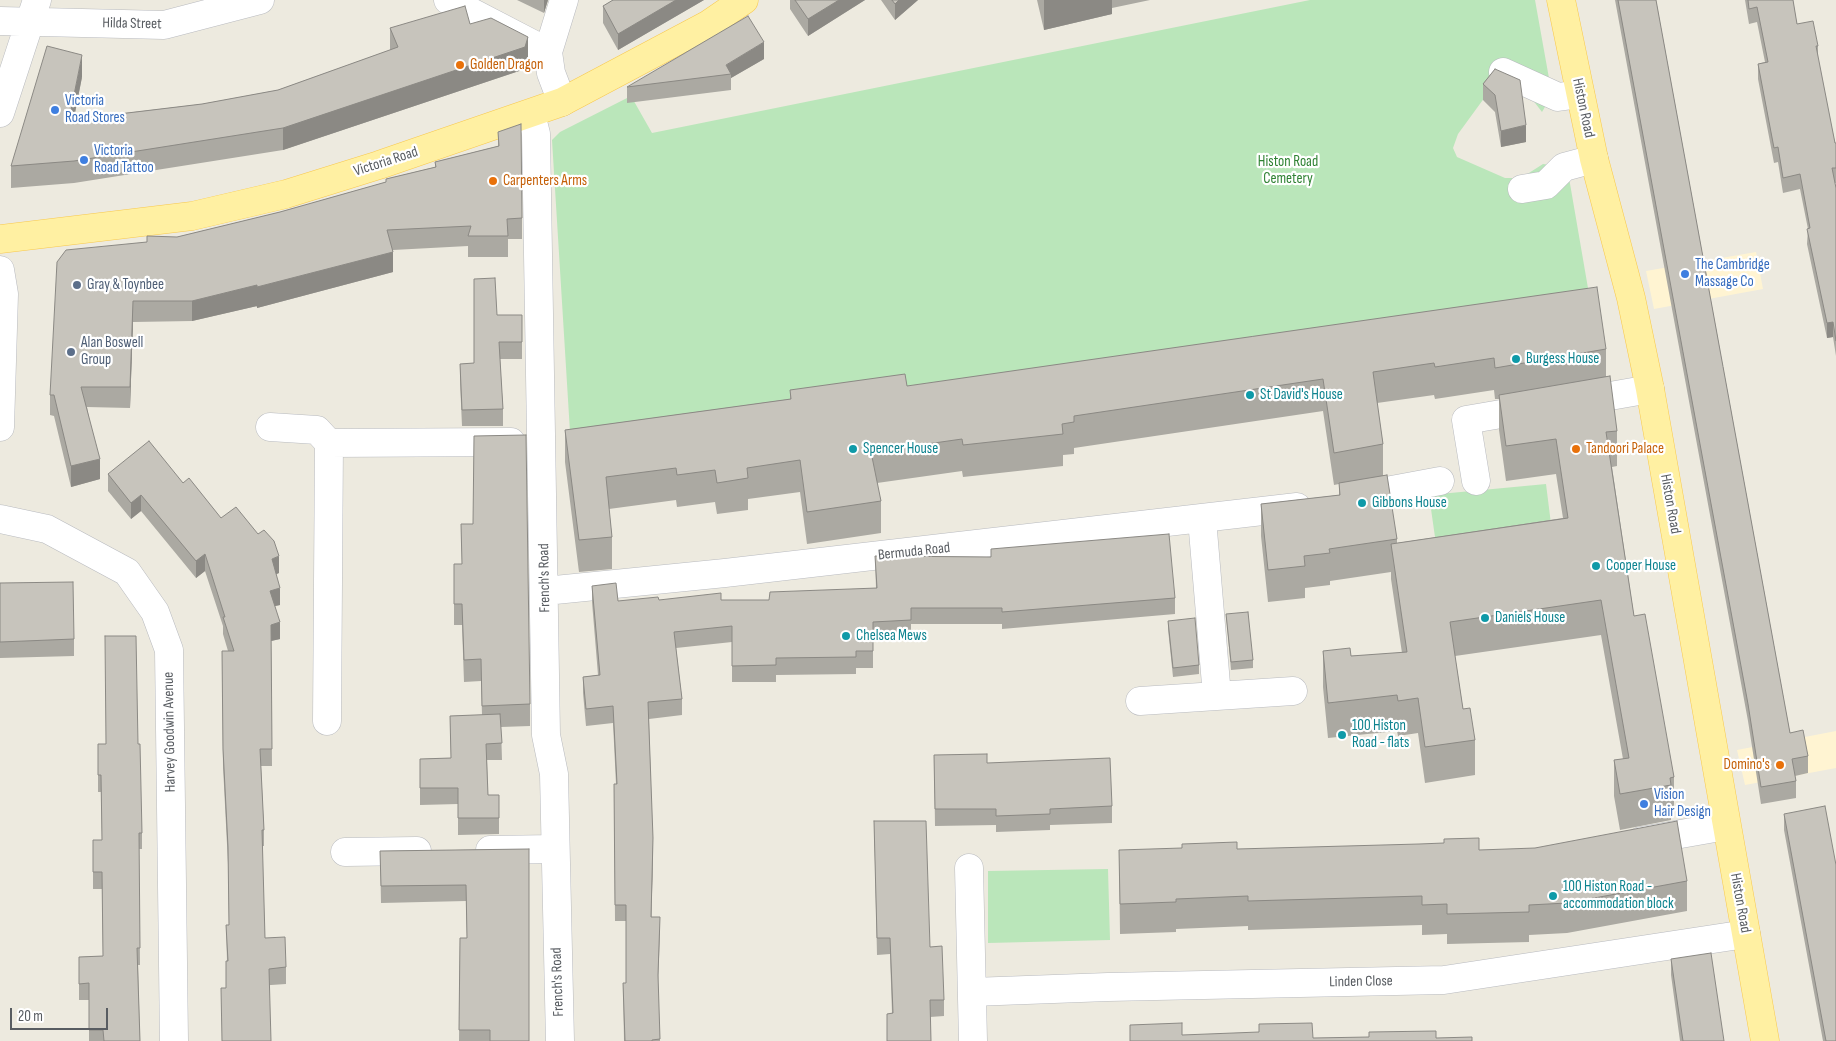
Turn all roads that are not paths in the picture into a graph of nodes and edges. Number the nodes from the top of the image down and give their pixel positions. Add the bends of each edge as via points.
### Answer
1 (260, 0) edge
2 (448, 0) edge
3 (564, 0) edge
4 (744, 0) edge
5 (1561, 0) edge
6 (33, 11) edge
7 (0, 21) edge
8 (548, 52) junction
9 (1503, 72) edge
10 (1580, 94) junction
11 (562, 102) junction
12 (0, 113) edge
13 (532, 114) junction
14 (1594, 159) junction
15 (1522, 189) dead end
16 (0, 239) edge
17 (0, 270) edge
18 (1650, 389) junction
19 (0, 427) edge
20 (270, 427) dead end
21 (542, 441) junction
22 (328, 443) junction
23 (1440, 481) dead end
24 (1476, 481) dead end
25 (0, 519) edge
26 (1202, 519) junction
27 (545, 590) junction
28 (1293, 691) dead end
29 (1217, 696) junction
30 (1140, 701) dead end
31 (327, 721) dead end
32 (1726, 826) junction
33 (1613, 847) edge
34 (554, 848) junction
35 (345, 852) dead end
36 (969, 868) dead end
37 (1746, 934) junction
38 (972, 992) junction
39 (174, 1041) edge
40 (560, 1041) edge
41 (973, 1041) edge
42 (1766, 1041) edge

1 - 6 street, Hilda Street via 164,25
2 - 8 street
3 - 8 street
4 - 11 main road, Victoria Road via 709,24
5 - 10 main road, Histon Road
6 - 7 street, Hilda Street
6 - 12 street
8 - 11 street via 550,73
9 - 10 street via 1558,97
10 - 14 main road, Histon Road
11 - 13 main road, Victoria Road
13 - 16 main road, Victoria Road via 286,194 192,216
13 - 21 street, French's Road via 536,134
14 - 15 street via 1564,166 1546,184
14 - 18 main road, Histon Road via 1631,298
17 - 19 street via 4,294
18 - 24 street via 1466,420
18 - 32 main road, Histon Road
20 - 22 street via 317,430
21 - 22 street
21 - 27 street, French's Road
22 - 31 street
23 - 26 street, Bermuda Road via 1282,510
25 - 39 street, Harvey Goodwin Avenue via 47,529 127,572 155,612 169,650
26 - 27 street, Bermuda Road via 735,572
26 - 29 street
27 - 34 street, French's Road via 546,735 554,774
28 - 29 street
29 - 30 street
32 - 33 street
32 - 37 main road, Histon Road
34 - 35 street
34 - 40 street, French's Road
36 - 38 street
37 - 38 street, Linden Close via 1444,980
37 - 42 main road, Histon Road
38 - 41 street

